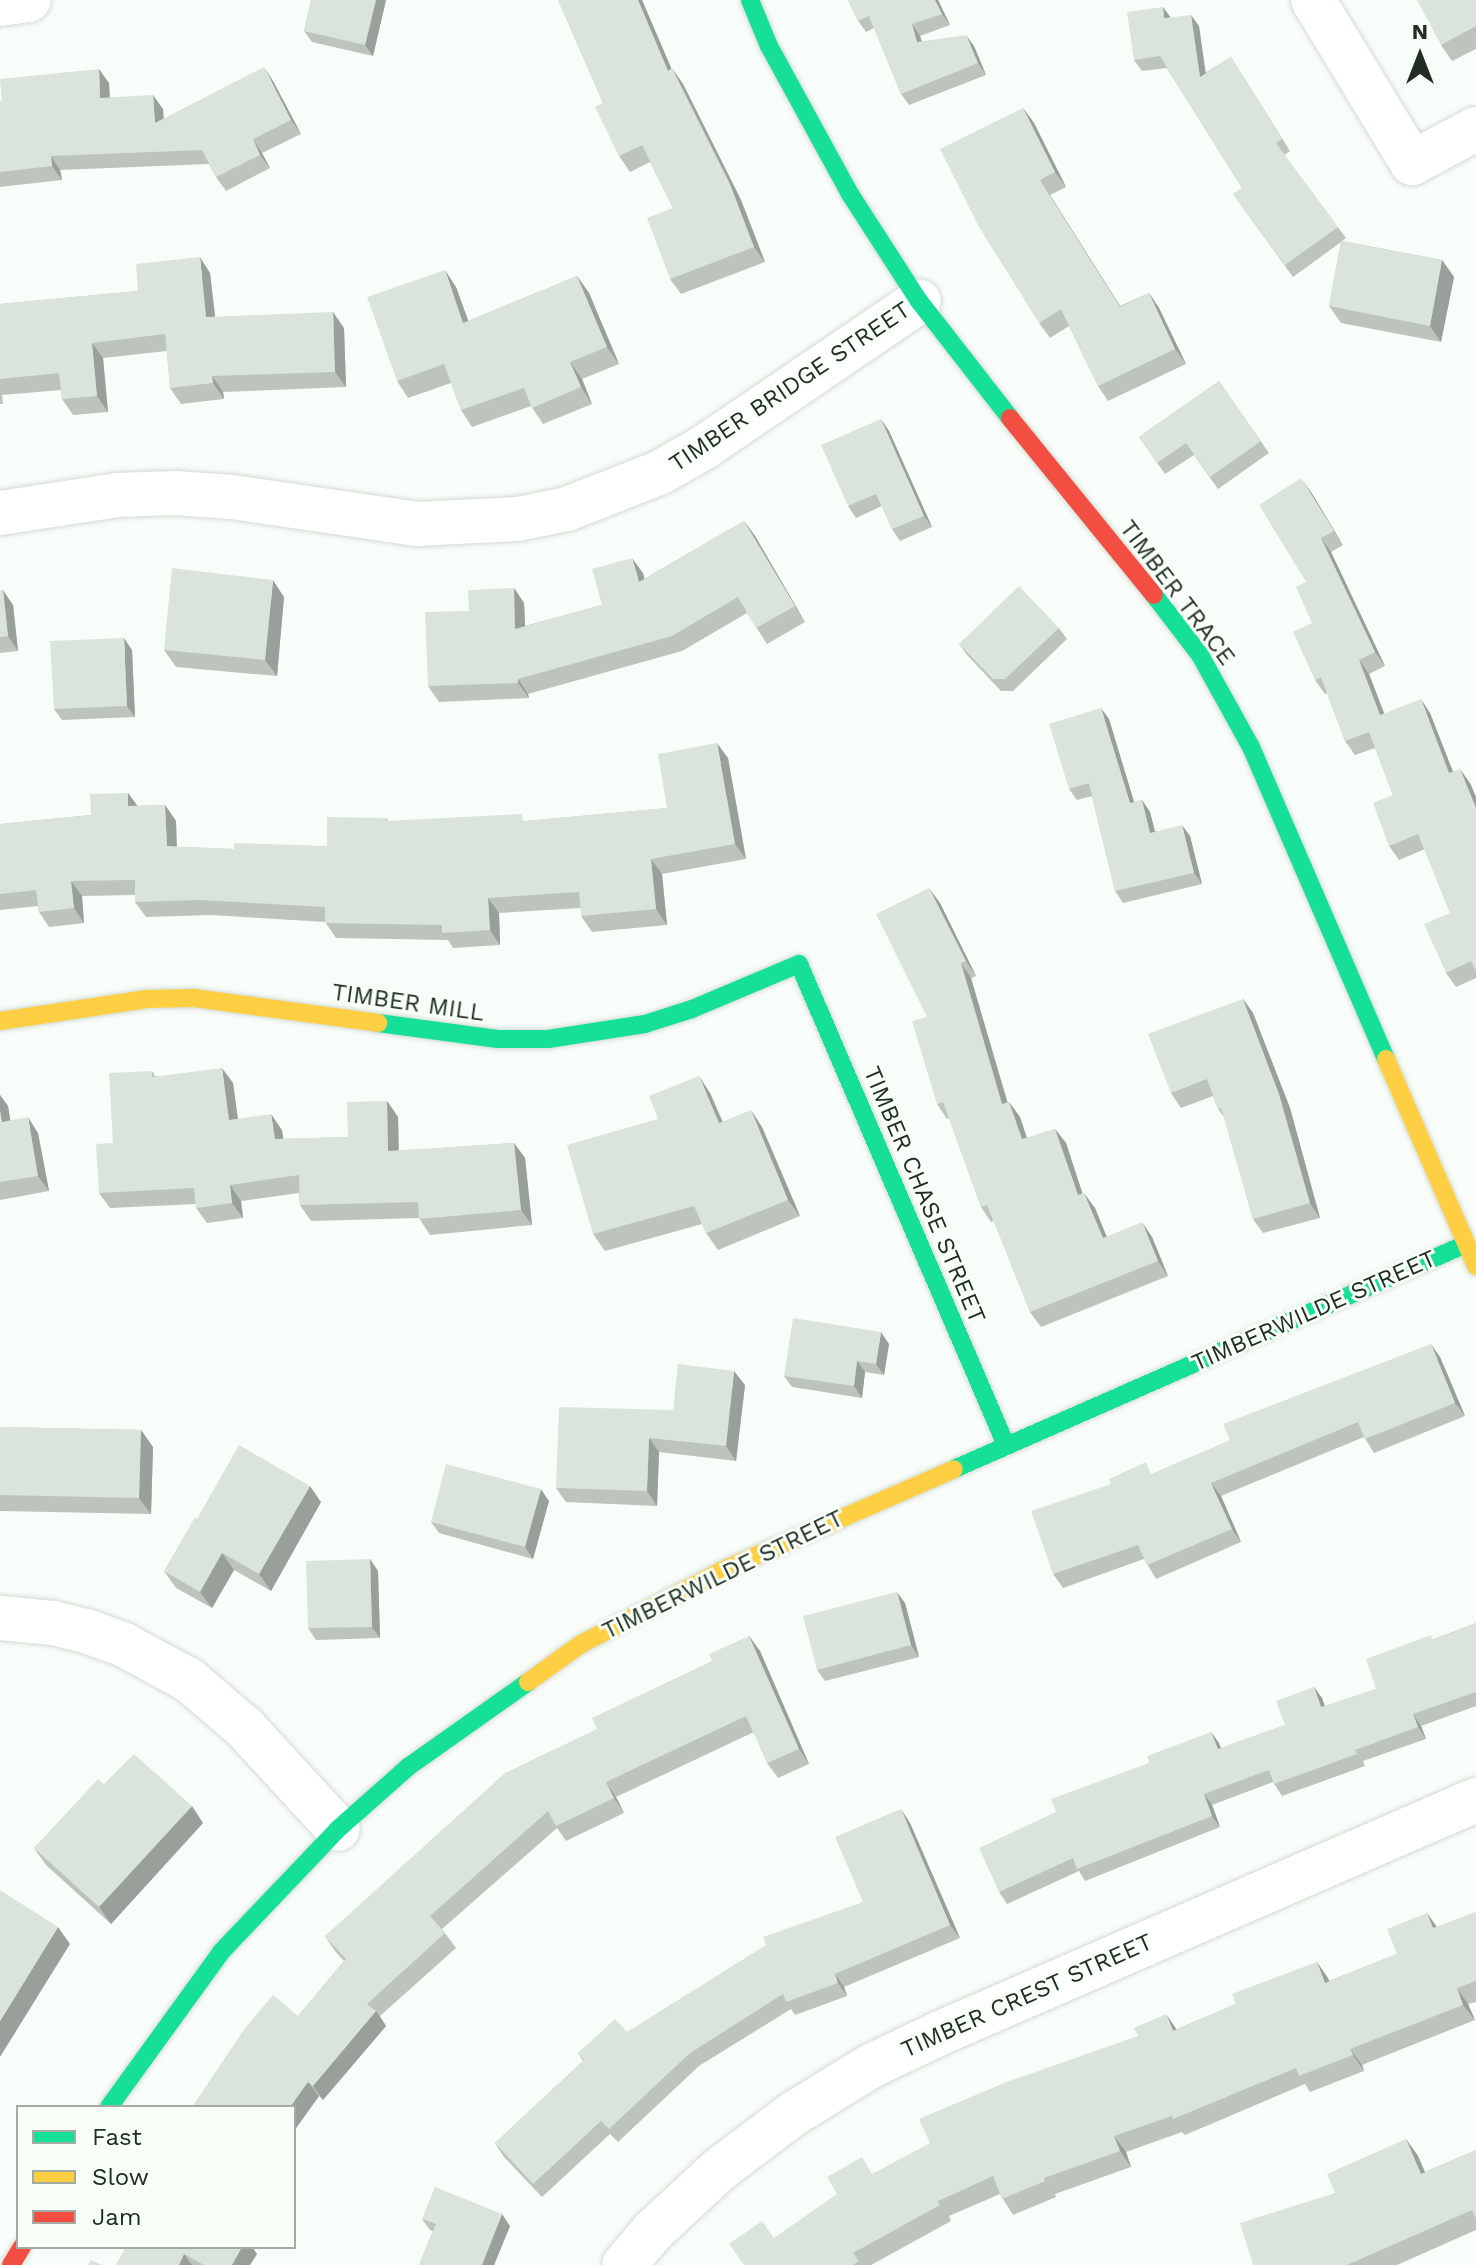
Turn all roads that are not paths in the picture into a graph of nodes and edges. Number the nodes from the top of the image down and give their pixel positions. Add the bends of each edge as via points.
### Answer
1 (29, 0) edge
2 (750, 0) edge
3 (1313, 0) edge
4 (0, 4) edge
5 (1476, 129) edge
6 (919, 301) junction
7 (0, 513) edge
8 (799, 964) joint
9 (0, 1021) edge
10 (1473, 1250) edge
11 (1006, 1445) junction
12 (0, 1618) edge
13 (1476, 1800) edge
14 (338, 1829) junction
15 (110, 2105) edge
16 (624, 2265) edge

1 - 4 street
2 - 6 street, TIMBER TRACE via 769,46 850,194
3 - 5 street via 1412,163
6 - 7 street, TIMBER BRIDGE STREET via 703,448 637,484 567,509 506,521 418,524 175,493 117,495
6 - 10 street, TIMBER TRACE via 1200,655 1251,747
8 - 9 street, TIMBER MILL via 645,1024 548,1039 498,1039 194,998 147,999
8 - 11 street, TIMBER CHASE STREET
10 - 11 street, TIMBERWILDE STREET
11 - 14 street, TIMBERWILDE STREET via 721,1571 581,1644 408,1767
12 - 14 street via 89,1632 189,1680 245,1728
13 - 16 street, TIMBER CREST STREET via 871,2066 793,2114 720,2169
14 - 15 street, TIMBERWILDE STREET via 221,1952

